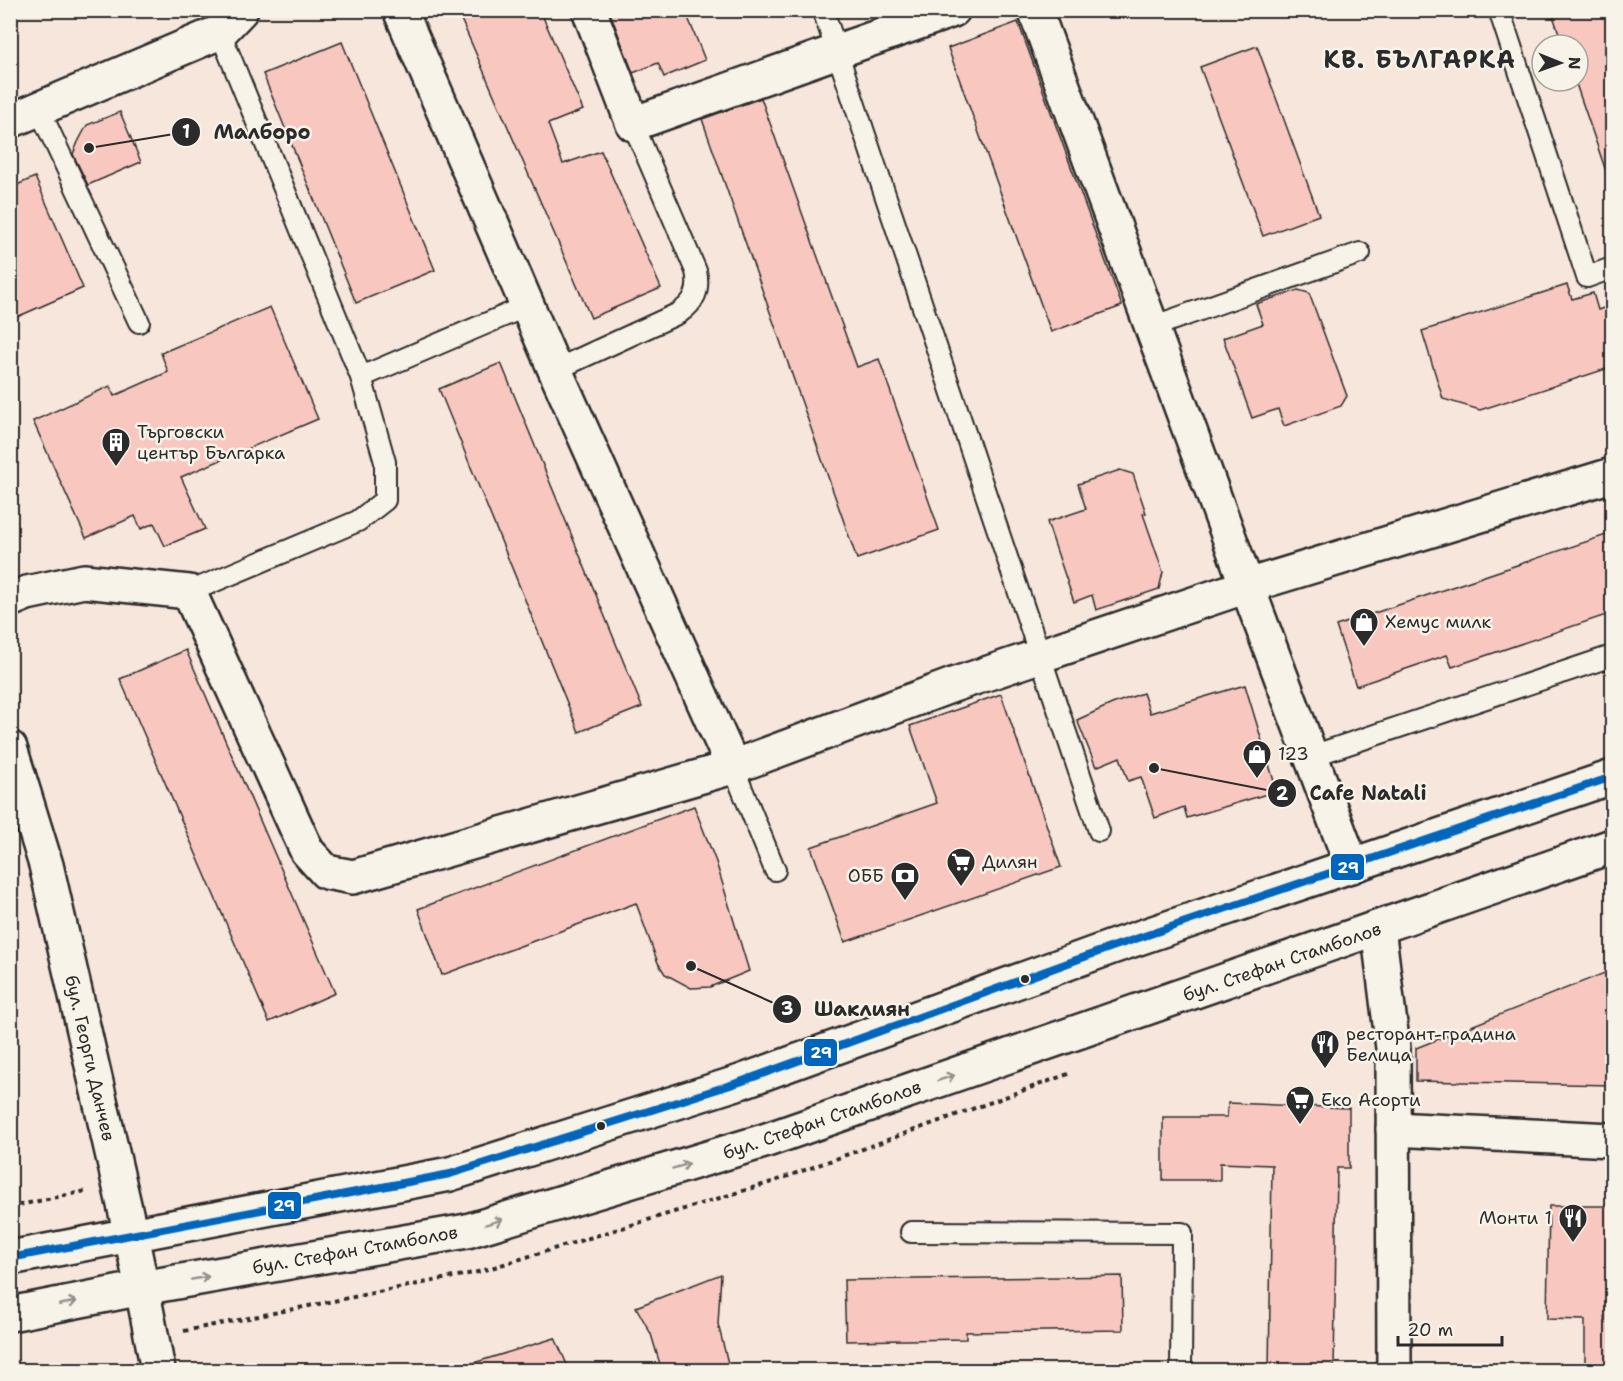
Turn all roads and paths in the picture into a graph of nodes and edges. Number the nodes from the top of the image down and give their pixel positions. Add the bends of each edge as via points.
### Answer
1 (400, 10) edge
2 (589, 10) edge
3 (824, 10) edge
4 (953, 10) edge
5 (1035, 10) edge
6 (1499, 10) edge
7 (230, 21) edge
8 (837, 50) junction
9 (25, 115) edge
10 (633, 124) junction
11 (1360, 253) dead end
12 (1612, 268) edge
13 (527, 306) junction
14 (139, 322) dead end
15 (1152, 327) junction
16 (555, 370) junction
17 (361, 377) junction
18 (1612, 475) edge
19 (1247, 586) junction
20 (189, 592) junction
21 (10, 600) edge
22 (1040, 655) junction
23 (1612, 656) edge
24 (10, 748) edge
25 (1312, 756) junction
26 (733, 767) junction
27 (1612, 777) edge
28 (16, 787) edge
29 (1099, 831) dead end
30 (1612, 846) edge
31 (1352, 866) junction
32 (775, 870) dead end
33 (1378, 928) junction
34 (1393, 1129) junction
35 (1612, 1140) edge
36 (120, 1184) junction
37 (10, 1207) edge
38 (911, 1232) dead end
39 (131, 1234) junction
40 (10, 1258) edge
41 (142, 1288) junction
42 (10, 1314) edge
43 (158, 1371) edge
44 (1181, 1371) edge
45 (1394, 1371) edge

1 - 13 street
2 - 10 street
3 - 8 lane
4 - 8 street
5 - 15 street
6 - 12 lane via 1587,277
7 - 9 street
7 - 17 lane
8 - 10 street
8 - 22 lane
9 - 14 lane
10 - 16 lane via 696,271 697,291 679,314
11 - 15 lane
13 - 16 street
13 - 17 lane
15 - 19 street
16 - 26 street
17 - 20 lane via 385,462 385,500 358,521
18 - 19 street
19 - 22 street
19 - 25 street
20 - 21 street via 84,581
20 - 26 street via 307,851 326,872 353,877
22 - 26 street
22 - 29 lane
23 - 25 lane
24 - 28 street, бул. Георги Данчев
25 - 31 street
26 - 32 lane
27 - 31 street
28 - 36 street, бул. Георги Данчев via 45,865
30 - 33 street, бул. Стефан Стамболов
31 - 39 street via 1101,951 740,1082 450,1174
33 - 34 street via 1393,1048
41 -> 33 street, бул. Стефан Стамболов via 467,1231 764,1141
34 - 35 street
34 - 45 street
36 - 37 path
36 - 39 street, бул. Георги Данчев
38 - 44 lane via 1182,1233
39 - 40 street
39 - 41 street, бул. Георги Данчев
42 -> 41 street, бул. Стефан Стамболов
41 - 43 street, бул. Георги Данчев

